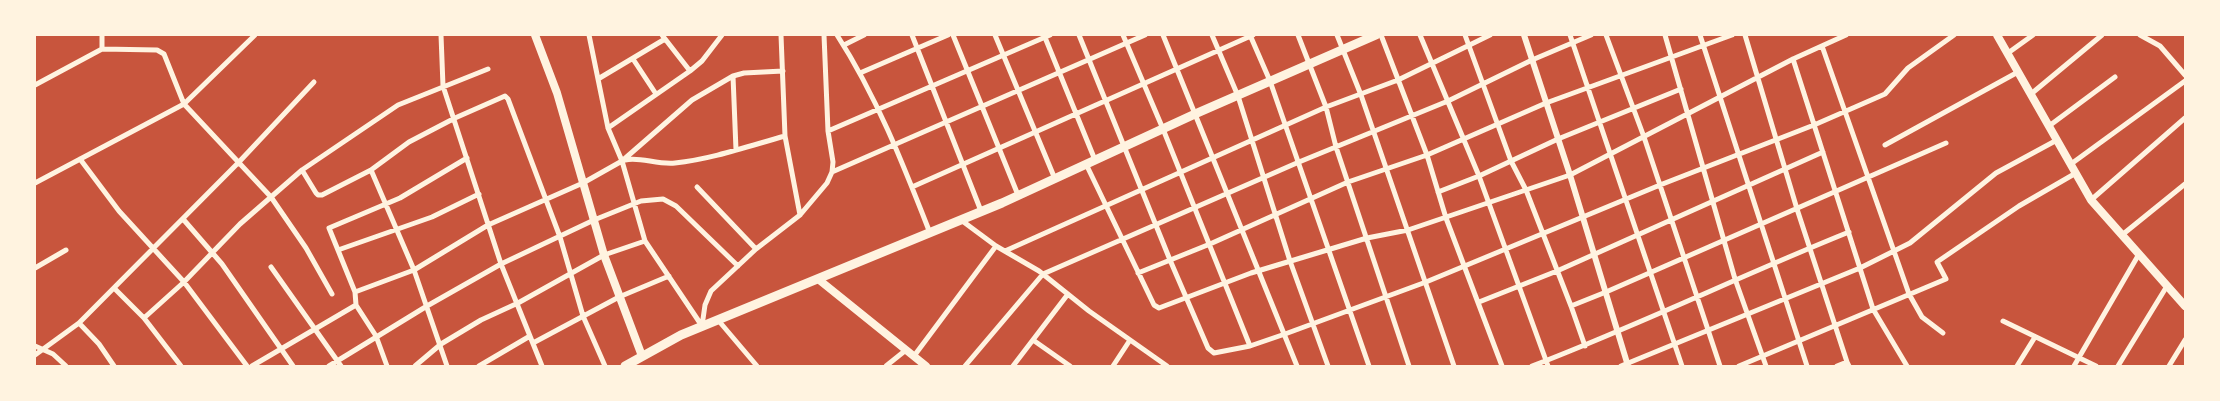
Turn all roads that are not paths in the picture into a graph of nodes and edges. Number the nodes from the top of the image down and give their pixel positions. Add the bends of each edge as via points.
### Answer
1 (102, 35) edge
2 (255, 35) edge
3 (441, 35) edge
4 (535, 35) edge
5 (722, 35) edge
6 (781, 35) edge
7 (824, 35) edge
8 (837, 35) edge
9 (864, 35) edge
10 (912, 35) edge
11 (948, 35) edge
12 (953, 35) edge
13 (994, 35) edge
14 (1079, 35) edge
15 (1123, 35) edge
16 (1145, 35) edge
17 (1163, 35) edge
18 (1212, 35) edge
19 (1251, 35) edge
20 (1298, 35) edge
21 (1337, 35) edge
22 (1376, 35) edge
23 (1381, 35) edge
24 (1420, 35) edge
25 (1464, 35) edge
26 (1490, 35) edge
27 (1524, 35) edge
28 (1570, 35) edge
29 (1591, 35) edge
30 (1606, 35) edge
31 (1665, 35) edge
32 (1700, 35) edge
33 (1732, 35) edge
34 (1745, 35) edge
35 (1846, 35) edge
36 (1954, 35) edge
37 (1998, 35) edge
38 (2033, 35) edge
39 (2102, 35) edge
40 (2140, 35) edge
41 (591, 36) edge
42 (1046, 36) edge
43 (663, 37) edge
44 (2150, 37) edge
45 (1127, 43) junction
46 (1572, 43) junction
47 (844, 45) junction
48 (1468, 45) junction
49 (1703, 46) junction
50 (1822, 46) junction
51 (917, 48) junction
52 (102, 49) junction
53 (1342, 50) junction
54 (1219, 51) junction
55 (2008, 53) junction
56 (1003, 55) junction
57 (1672, 57) junction
58 (633, 59) junction
59 (1793, 59) junction
60 (1089, 60) junction
61 (1532, 60) junction
62 (1432, 62) junction
63 (1309, 64) junction
64 (488, 69) dead end
65 (1177, 69) junction
66 (690, 71) junction
67 (783, 71) junction
68 (967, 71) junction
69 (2018, 72) junction
70 (860, 73) junction
71 (1060, 73) junction
72 (734, 76) junction
73 (1621, 76) junction
74 (2185, 76) edge
75 (1758, 77) junction
76 (2115, 77) dead end
77 (598, 80) junction
78 (1398, 80) junction
79 (1270, 81) junction
80 (2185, 81) edge
81 (314, 82) dead end
82 (1144, 84) junction
83 (1483, 84) junction
84 (35, 85) edge
85 (443, 86) junction
86 (932, 86) junction
87 (1588, 88) junction
88 (1681, 89) junction
89 (1018, 91) junction
90 (656, 94) junction
91 (2031, 94) junction
92 (1362, 95) junction
93 (1238, 96) junction
94 (1720, 97) junction
95 (1106, 101) junction
96 (1448, 101) junction
97 (1546, 103) junction
98 (184, 104) junction
99 (982, 107) junction
100 (1326, 107) junction
101 (1633, 108) junction
102 (878, 109) junction
103 (1845, 111) junction
104 (1076, 114) junction
105 (1195, 114) junction
106 (1688, 114) junction
107 (1411, 115) junction
108 (455, 118) junction
109 (2185, 118) edge
110 (946, 122) junction
111 (1599, 122) junction
112 (1286, 125) junction
113 (1498, 125) junction
114 (1814, 125) junction
115 (2049, 126) junction
116 (608, 128) junction
117 (1163, 129) junction
118 (828, 131) junction
119 (1035, 132) junction
120 (1374, 132) junction
121 (785, 136) junction
122 (1644, 137) junction
123 (1558, 139) junction
124 (1464, 140) junction
125 (1776, 140) junction
126 (2058, 140) junction
127 (1251, 141) junction
128 (1946, 143) dead end
129 (896, 144) junction
130 (1885, 145) dead end
131 (1125, 146) junction
132 (1336, 146) junction
133 (999, 148) junction
134 (736, 150) junction
135 (1823, 152) junction
136 (1610, 154) junction
137 (1739, 154) junction
138 (1427, 155) junction
139 (468, 158) junction
140 (1213, 158) junction
141 (80, 159) junction
142 (1095, 160) junction
143 (622, 161) junction
144 (1512, 161) junction
145 (239, 162) junction
146 (1299, 162) junction
147 (963, 164) junction
148 (1086, 164) junction
149 (2071, 164) junction
150 (1704, 168) junction
151 (1784, 169) junction
152 (302, 170) junction
153 (371, 170) junction
154 (1386, 170) junction
155 (832, 172) junction
156 (1181, 172) junction
157 (2076, 173) junction
158 (1570, 175) junction
159 (1479, 176) junction
160 (1263, 178) junction
161 (1868, 178) junction
162 (1055, 179) junction
163 (1348, 182) junction
164 (583, 183) junction
165 (35, 184) edge
166 (2185, 184) edge
167 (1660, 185) junction
168 (1748, 185) junction
169 (697, 187) dead end
170 (912, 187) junction
171 (1143, 189) junction
172 (1526, 190) junction
173 (1438, 192) junction
174 (1836, 192) junction
175 (479, 194) junction
176 (1226, 194) junction
177 (1018, 195) junction
178 (271, 197) junction
179 (546, 198) junction
180 (1311, 198) junction
181 (1626, 199) junction
182 (1713, 200) junction
183 (2091, 200) junction
184 (1488, 203) junction
185 (386, 204) junction
186 (633, 204) junction
187 (1106, 206) junction
188 (1195, 208) junction
189 (1796, 209) junction
190 (982, 211) junction
191 (800, 215) junction
192 (1275, 215) junction
193 (1582, 217) junction
194 (1446, 218) junction
195 (183, 219) junction
196 (594, 220) junction
197 (961, 220) junction
198 (1672, 220) junction
199 (1157, 224) junction
200 (488, 225) junction
201 (1761, 225) junction
202 (397, 230) junction
203 (1242, 230) junction
204 (1408, 230) junction
205 (1849, 232) junction
206 (930, 233) junction
207 (1542, 233) junction
208 (1638, 235) junction
209 (2122, 235) junction
210 (560, 238) junction
211 (1367, 238) junction
212 (1123, 239) junction
213 (645, 241) junction
214 (1724, 241) junction
215 (1210, 244) junction
216 (996, 246) junction
217 (1809, 248) junction
218 (152, 249) junction
219 (756, 249) junction
220 (1329, 249) junction
221 (1504, 249) junction
222 (66, 250) dead end
223 (338, 250) junction
224 (1004, 250) junction
225 (1894, 251) junction
226 (212, 253) junction
227 (1594, 253) junction
228 (2140, 254) junction
229 (604, 255) junction
230 (1685, 258) junction
231 (1170, 260) junction
232 (1290, 261) junction
233 (1774, 263) junction
234 (501, 264) junction
235 (738, 266) junction
236 (271, 267) dead end
237 (1464, 267) junction
238 (35, 268) edge
239 (1860, 268) junction
240 (414, 270) junction
241 (1258, 270) junction
242 (1557, 271) junction
243 (1650, 272) junction
244 (1138, 273) junction
245 (1043, 274) junction
246 (570, 276) junction
247 (669, 276) junction
248 (818, 279) junction
249 (1735, 279) junction
250 (184, 282) junction
251 (1426, 282) junction
252 (1226, 283) junction
253 (1821, 284) junction
254 (2167, 286) junction
255 (1518, 287) junction
256 (114, 288) junction
257 (355, 292) junction
258 (1606, 292) junction
259 (332, 294) dead end
260 (1068, 294) junction
261 (1909, 294) junction
262 (1698, 295) junction
263 (619, 297) junction
264 (1385, 297) junction
265 (1187, 298) junction
266 (1785, 298) junction
267 (1478, 302) junction
268 (518, 303) junction
269 (356, 305) junction
270 (427, 306) junction
271 (1571, 306) junction
272 (2185, 306) edge
273 (1873, 309) junction
274 (1350, 310) junction
275 (1664, 310) junction
276 (1747, 314) junction
277 (584, 316) junction
278 (144, 318) junction
279 (718, 320) junction
280 (2004, 321) dead end
281 (79, 322) junction
282 (1314, 324) junction
283 (702, 326) junction
284 (1835, 326) junction
285 (315, 329) junction
286 (1618, 331) junction
287 (1709, 331) junction
288 (1943, 333) dead end
289 (1285, 334) junction
290 (376, 336) junction
291 (530, 336) junction
292 (2034, 337) junction
293 (1033, 340) junction
294 (1130, 340) junction
295 (2185, 340) edge
296 (1799, 341) junction
297 (533, 343) junction
298 (441, 344) junction
299 (1675, 344) junction
300 (35, 346) edge
301 (1250, 346) junction
302 (1585, 346) junction
303 (43, 348) junction
304 (280, 349) junction
305 (906, 350) junction
306 (35, 355) edge
307 (642, 356) junction
308 (914, 356) junction
309 (1763, 357) junction
310 (2078, 359) junction
311 (339, 363) edge
312 (1546, 363) edge
313 (1848, 364) edge
314 (1625, 365) edge
315 (66, 366) edge
316 (114, 366) edge
317 (180, 366) edge
318 (247, 366) edge
319 (252, 366) edge
320 (293, 366) edge
321 (329, 366) edge
322 (387, 366) edge
323 (415, 366) edge
324 (448, 366) edge
325 (479, 366) edge
326 (542, 366) edge
327 (605, 366) edge
328 (624, 366) edge
329 (757, 366) edge
330 (886, 366) edge
331 (926, 366) edge
332 (965, 366) edge
333 (1013, 366) edge
334 (1070, 366) edge
335 (1113, 366) edge
336 (1166, 366) edge
337 (1298, 366) edge
338 (1328, 366) edge
339 (1369, 366) edge
340 (1409, 366) edge
341 (1454, 366) edge
342 (1502, 366) edge
343 (1532, 366) edge
344 (1682, 366) edge
345 (1720, 366) edge
346 (1739, 366) edge
347 (1766, 366) edge
348 (1807, 366) edge
349 (1836, 366) edge
350 (1906, 366) edge
351 (2017, 366) edge
352 (2074, 366) edge
353 (2096, 366) edge
354 (2118, 366) edge
355 (2169, 366) edge

1 - 52 street
2 - 98 street
3 - 85 street
4 - 164 main road via 557,93
5 - 66 street
6 - 67 street
7 - 118 street
8 - 47 street
9 - 47 street
10 - 51 street
11 - 51 street
12 - 68 street
13 - 56 street
14 - 60 street
15 - 45 street
16 - 45 street
17 - 65 street
18 - 54 street
19 - 54 street
19 - 79 street
20 - 63 street
21 - 53 street
22 - 53 main road
23 - 78 street
24 - 62 street
25 - 48 street
26 - 48 street
27 - 61 street
28 - 46 street
29 - 46 street
30 - 73 street
31 - 57 street
32 - 49 street
33 - 49 street
34 - 75 street
35 - 50 street
36 - 103 street via 1908,68 1885,94
37 - 55 main road
38 - 55 street
39 - 91 street
40 - 44 street
41 - 77 street
42 - 56 street
42 - 71 street
43 - 58 street
43 - 66 street
44 - 74 street
45 - 60 street
45 - 82 street
46 - 61 street
46 - 87 street
47 - 70 street
48 - 62 street
48 - 83 street
49 - 57 street
49 - 94 street
50 - 59 street
50 - 103 street
51 - 70 street
51 - 86 street
52 - 84 street
52 - 98 street via 158,50 164,54
53 - 63 main road
53 - 92 street
54 - 65 street
54 - 93 street
55 - 69 main road
56 - 68 street
56 - 89 street
57 - 73 street
57 - 88 street
58 - 77 street
58 - 90 street
59 - 75 street
59 - 114 street
60 - 71 street
60 - 95 street
61 - 83 street
61 - 97 street
62 - 78 street
62 - 96 street
63 - 79 main road
63 - 100 street
64 - 85 street
65 - 82 street
65 - 105 street
66 - 90 street
67 - 72 street via 744,72
67 - 121 street
68 - 86 street
68 - 99 street
69 - 91 main road
69 - 130 street
70 - 102 street
71 - 89 street
71 - 104 street
72 - 134 street
72 - 143 street via 692,100
73 - 87 street
73 - 101 street
75 - 94 street
75 - 125 street
76 - 115 street
77 - 116 street
78 - 92 street
78 - 107 street
79 - 93 main road
79 - 112 street
80 - 149 street
81 - 145 street
82 - 95 street
82 - 117 street
83 - 96 street
83 - 113 street
85 - 108 street
85 - 152 street via 398,105
86 - 102 street
86 - 110 street
87 - 97 street
87 - 111 street
88 - 101 street
88 - 106 street
89 - 99 street
89 - 119 street
90 - 116 street
91 - 115 main road
92 - 100 street
92 - 120 street
93 - 105 main road
93 - 127 street
94 - 106 street
94 - 137 street
95 - 104 street
95 - 131 street
96 - 107 street
96 - 124 street
97 - 113 street
97 - 123 street
98 - 141 street
98 - 145 street
99 - 110 street
99 - 133 street
100 - 112 street
100 - 132 street
101 - 111 street
101 - 122 street
102 - 118 street
102 - 129 street
103 - 114 street
103 - 161 street
104 - 119 street
104 - 142 street
105 - 117 main road
105 - 140 street
106 - 122 street
106 - 150 street
107 - 120 street
107 - 138 street
108 - 139 street
108 - 153 street via 409,142
108 - 179 street via 505,96
109 - 183 street
110 - 129 street
110 - 147 street
111 - 123 street
111 - 136 street
112 - 127 street
112 - 146 street
113 - 124 street
113 - 144 street
114 - 125 street
114 - 135 street
115 - 126 main road
116 - 143 street
117 - 131 main road
117 - 156 street
118 - 155 street
119 - 133 street
119 - 162 street
120 - 132 street
120 - 154 street
121 - 134 street
121 - 191 street
122 - 136 street
122 - 167 street
123 - 144 street
123 - 158 street
124 - 138 street
124 - 159 street
125 - 137 street
125 - 151 street
126 - 149 main road
126 - 225 street via 1996,173 1910,243
127 - 140 street
127 - 160 street
128 - 161 street
129 - 155 street
129 - 170 street
131 - 142 main road
131 - 171 street
132 - 146 street
132 - 163 street
133 - 147 street
133 - 177 street
134 - 143 street via 674,163 658,164 633,158
135 - 151 street
135 - 174 street
136 - 158 street
136 - 181 street
137 - 150 street
137 - 168 street
138 - 154 street
138 - 173 street
139 - 175 street
139 - 185 street
140 - 156 street
140 - 176 street
141 - 165 street
141 - 218 street
142 - 148 main road
143 - 164 street
143 - 186 street
144 - 159 street
144 - 172 street
145 - 178 street
145 - 195 street
146 - 160 street
146 - 180 street
147 - 170 street
147 - 190 street
148 - 162 main road
148 - 187 street
149 - 157 main road
150 - 167 street
150 - 182 street
151 - 168 street
151 - 189 street
152 - 153 street via 318,195
152 - 178 street
153 - 185 street
154 - 163 street
154 - 204 street
155 - 191 street via 827,183
156 - 171 street
156 - 188 street
157 - 183 main road
157 - 261 street via 2019,206 1937,262 1946,279
158 - 172 street
158 - 193 street
159 - 173 street
159 - 184 street
160 - 176 street
160 - 192 street
161 - 174 street
161 - 225 street
162 - 177 main road
163 - 180 street
163 - 211 street
164 - 179 street
164 - 196 main road
166 - 209 street
167 - 181 street
167 - 198 street
168 - 182 street
168 - 201 street
169 - 219 street
170 - 206 street
171 - 187 street
171 - 199 street
172 - 184 street
172 - 207 street
173 - 194 street
174 - 189 street
174 - 205 street
175 - 200 street
175 - 202 street
176 - 188 street
176 - 203 street
177 - 190 main road
178 - 226 street
178 - 259 street
179 - 200 street
179 - 210 street
180 - 192 street
180 - 220 street
181 - 193 street
181 - 208 street
182 - 198 street
182 - 214 street
183 - 209 main road
184 - 194 street
184 - 221 street
185 - 202 street
185 - 223 street via 330,226
186 - 196 street
186 - 213 street
186 - 235 street via 663,199 671,202
187 - 212 street
187 - 224 street
188 - 199 street
188 - 215 street
189 - 201 street
189 - 217 street
190 - 197 main road
191 - 219 street
192 - 203 street
192 - 232 street
193 - 207 street
193 - 227 street
194 - 204 street
194 - 237 street
195 - 218 street
195 - 226 street
196 - 210 street
196 - 229 main road
197 - 206 main road
197 - 216 street
198 - 208 street
198 - 230 street
199 - 212 street
199 - 231 street
200 - 234 street
200 - 240 street
201 - 214 street
201 - 233 street
202 - 223 street
202 - 240 street
203 - 215 street
203 - 241 street
204 - 211 street
204 - 251 street
205 - 217 street
205 - 239 street
206 - 248 main road
207 - 221 street
207 - 242 street
208 - 227 street
208 - 243 street
209 - 228 main road
210 - 234 street
210 - 246 street
211 - 220 street
211 - 264 street
212 - 244 street
212 - 245 street
213 - 229 street
213 - 247 street
214 - 230 street
214 - 249 street
215 - 231 street
215 - 252 street
216 - 224 street
216 - 308 street
217 - 233 street
217 - 253 street
218 - 250 street
218 - 256 street
219 - 235 street
220 - 232 street
220 - 274 street
221 - 237 street
221 - 255 street
222 - 238 street
223 - 257 street
224 - 245 street
225 - 239 street
225 - 261 street
226 - 250 street
226 - 304 street
227 - 242 street
227 - 258 street
228 - 254 main road
228 - 310 street
229 - 246 street
229 - 263 main road
230 - 243 street
230 - 262 street
231 - 244 street
231 - 265 street
232 - 241 street
232 - 282 street
233 - 249 street
233 - 266 street
234 - 268 street
234 - 270 street
235 - 283 street via 711,291
236 - 285 street
237 - 251 street
237 - 267 street
239 - 253 street
239 - 273 street
240 - 257 street
240 - 270 street
241 - 252 street
241 - 289 street
242 - 255 street
242 - 271 street
243 - 258 street
243 - 275 street
244 - 265 street via 1156,308
245 - 260 street
245 - 332 street
246 - 268 street
246 - 277 street
247 - 263 street
247 - 283 street
248 - 279 main road
248 - 305 main road
249 - 262 street
249 - 276 street
250 - 278 street
250 - 318 street
251 - 264 street
251 - 341 street
252 - 265 street
252 - 301 street
253 - 266 street
253 - 284 street
254 - 272 main road
254 - 354 street
255 - 267 street
255 - 312 street
256 - 278 street
256 - 281 street
257 - 269 street
258 - 271 street
258 - 286 street
260 - 293 street
260 - 294 street
261 - 273 street
261 - 288 street via 1922,317
262 - 275 street
262 - 287 street
263 - 277 street
263 - 307 main road
264 - 274 street
264 - 340 street
265 - 301 street via 1211,352
266 - 276 street
266 - 296 street
267 - 342 street
268 - 291 street
268 - 298 street
269 - 285 street
269 - 290 street
270 - 290 street
270 - 298 street
271 - 302 street
273 - 284 street
273 - 350 street
274 - 282 street
274 - 339 street
275 - 286 street
275 - 299 street
276 - 287 street
276 - 309 street
277 - 297 street
277 - 327 street
278 - 317 street
279 - 283 main road
279 - 329 street
280 - 292 street
281 - 303 street
281 - 316 street
282 - 289 street
282 - 338 street
283 - 307 main road
284 - 296 street
284 - 313 street
285 - 304 street
285 - 311 street
286 - 302 street
286 - 314 street
287 - 299 street
287 - 345 street
289 - 301 street
289 - 337 street
290 - 311 street
290 - 322 street
291 - 297 street
291 - 325 street
292 - 310 street
292 - 351 street
293 - 333 street
293 - 334 street
294 - 335 street
294 - 336 street
295 - 355 street
296 - 309 street
296 - 348 street
297 - 326 street
298 - 323 street
298 - 324 street
299 - 314 street
299 - 344 street
300 - 303 street
302 - 312 street
303 - 306 street
303 - 315 street
304 - 319 street
304 - 320 street
305 - 308 main road
305 - 330 street
307 - 328 main road
308 - 331 main road
309 - 346 street
309 - 347 street
310 - 352 street
310 - 353 street
311 - 321 street
312 - 343 street
313 - 349 street

